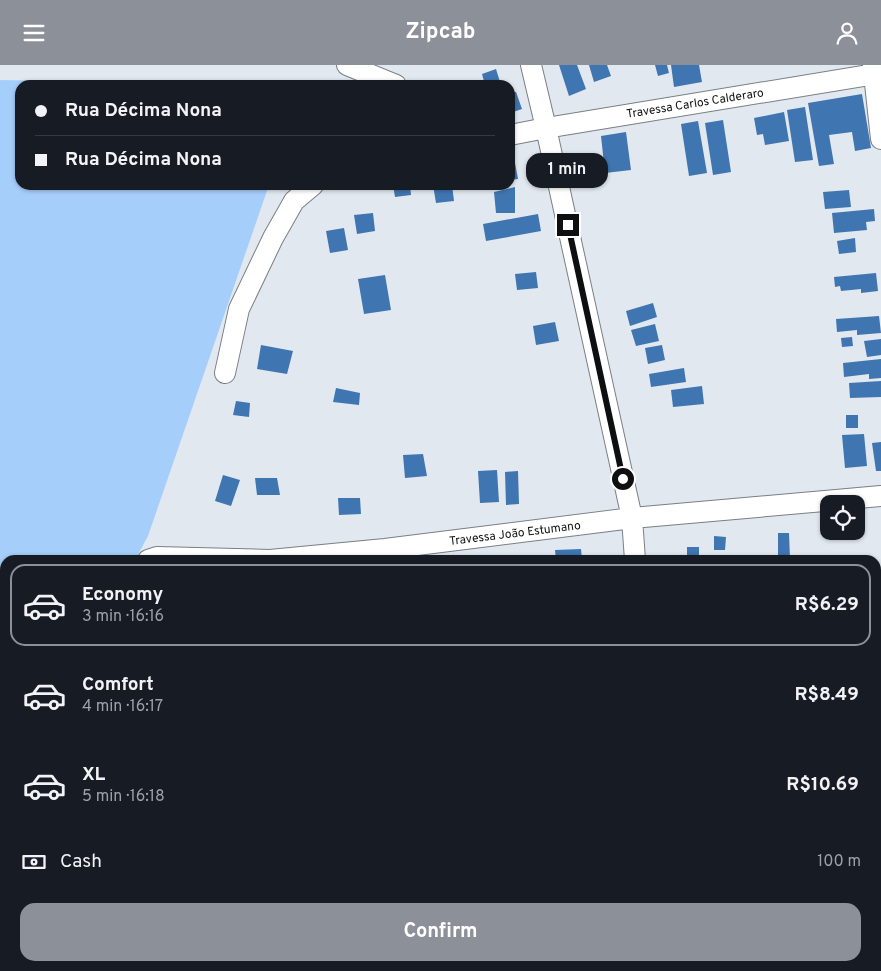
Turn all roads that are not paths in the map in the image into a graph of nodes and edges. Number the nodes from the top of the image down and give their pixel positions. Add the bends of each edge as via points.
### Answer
1 (347, 65) edge
2 (531, 65) edge
3 (876, 71) edge
4 (384, 80) edge
5 (546, 128) junction
6 (515, 134) edge
7 (881, 139) edge
8 (307, 190) edge
9 (225, 373) dead end
10 (881, 496) edge
11 (632, 518) junction
12 (385, 555) edge
13 (635, 555) edge

1 - 4 street
2 - 5 street
3 - 5 street, Travessa Carlos Calderaro
3 - 7 street
5 - 6 street, Travessa Carlos Calderaro
5 - 11 street
8 - 9 street via 294,201 239,309
10 - 11 street, Travessa João Estumano
11 - 12 street, Travessa João Estumano
11 - 13 street

